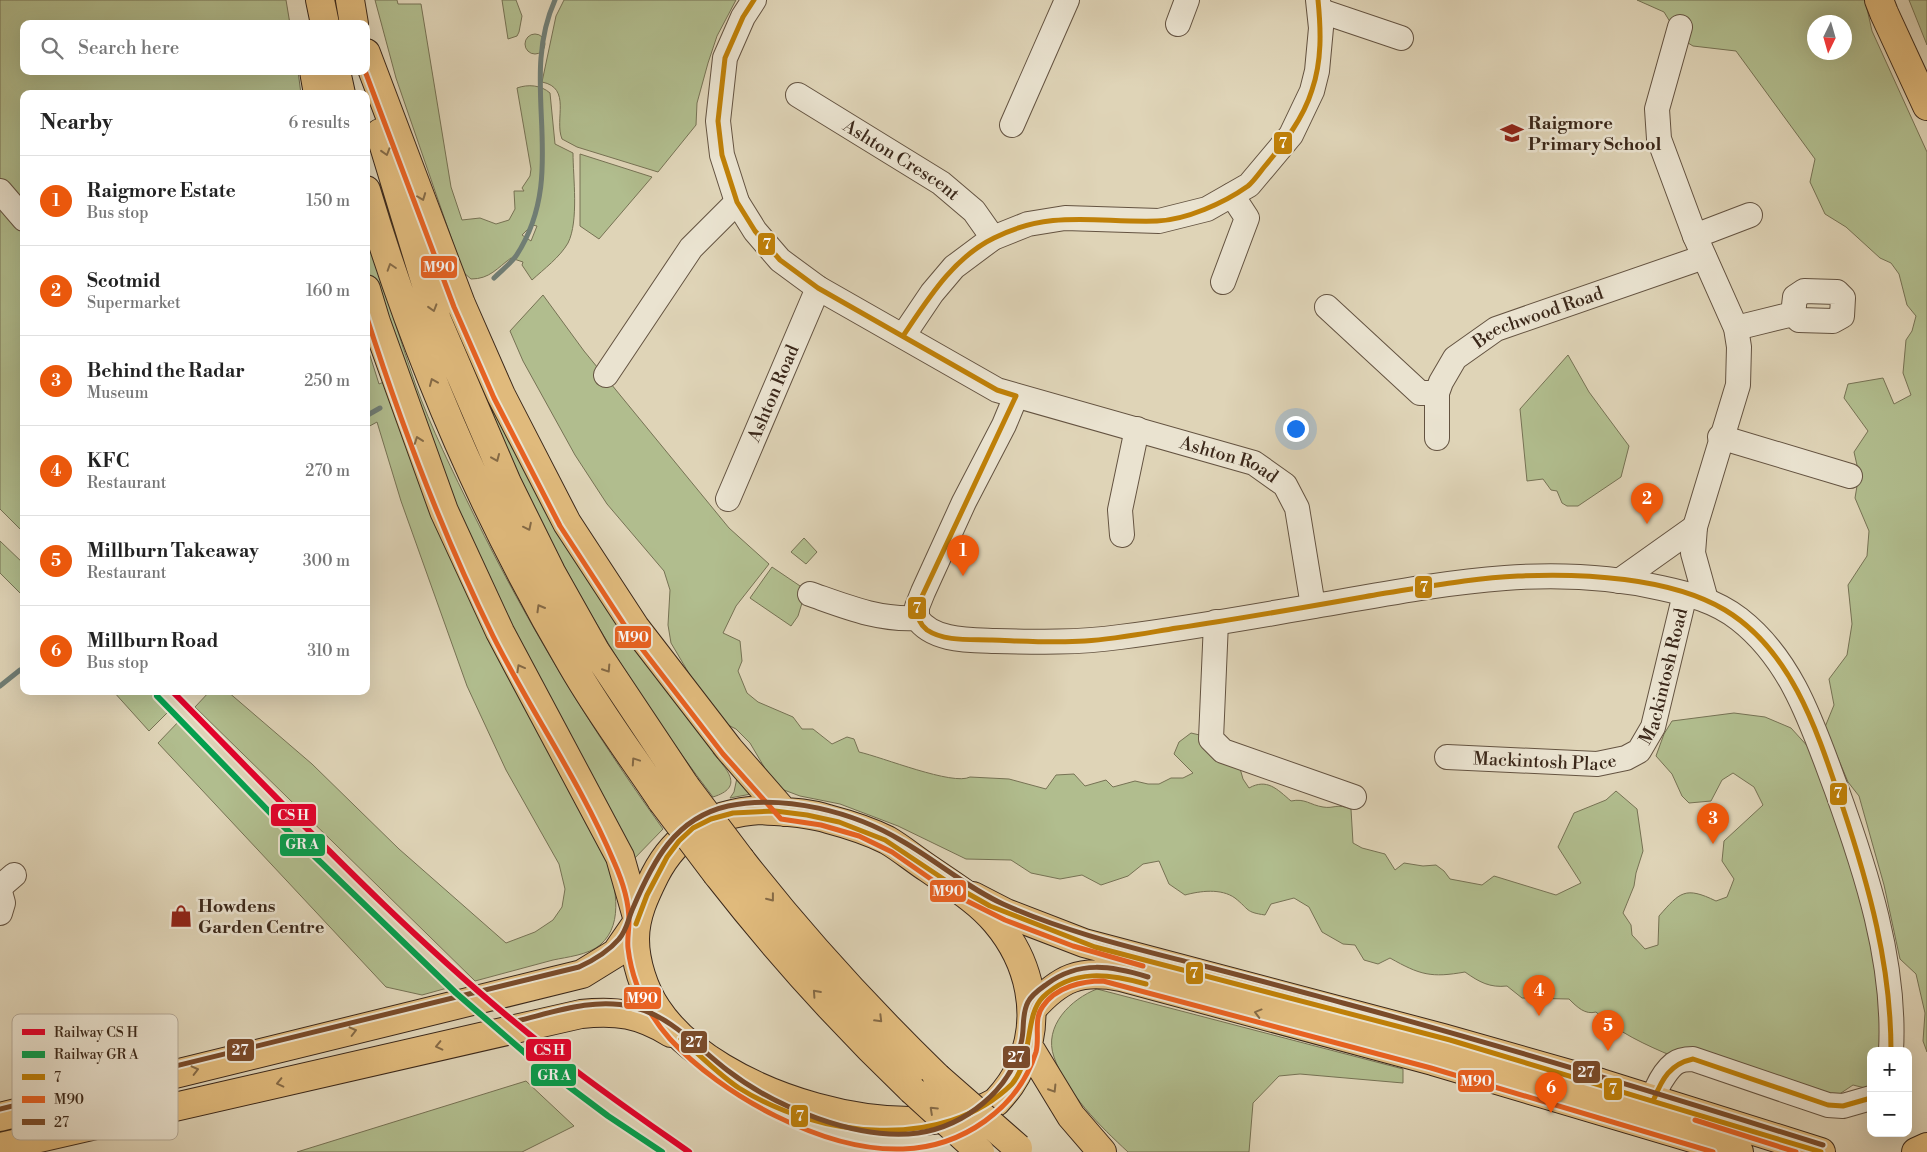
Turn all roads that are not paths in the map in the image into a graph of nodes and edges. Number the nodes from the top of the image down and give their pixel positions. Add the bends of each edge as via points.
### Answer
1 (301, 0) edge
2 (320, 0) edge
3 (754, 0) edge
4 (1067, 0) edge
5 (1187, 0) edge
6 (1880, 0) edge
7 (1319, 6) edge
8 (304, 20) edge
9 (324, 20) edge
10 (1178, 24) dead end
11 (1680, 27) dead end
12 (1401, 38) dead end
13 (370, 64) edge
14 (315, 75) edge
15 (337, 75) edge
16 (366, 75) edge
17 (317, 90) edge
18 (340, 90) edge
19 (369, 90) edge
20 (370, 92) edge
21 (798, 95) dead end
22 (1927, 106) edge
23 (1012, 125) dead end
24 (0, 191) edge
25 (1232, 195) junction
26 (370, 202) edge
27 (737, 202) junction
28 (20, 214) edge
29 (1750, 216) dead end
30 (993, 238) junction
31 (1700, 246) junction
32 (1223, 282) dead end
33 (818, 288) junction
34 (370, 302) edge
35 (1327, 307) dead end
36 (1793, 314) dead end
37 (1736, 328) junction
38 (903, 336) junction
39 (606, 375) dead end
40 (1437, 393) junction
41 (1016, 396) junction
42 (1136, 429) junction
43 (1720, 437) junction
44 (1436, 438) dead end
45 (1850, 476) dead end
46 (728, 499) dead end
47 (1695, 526) junction
48 (1122, 535) dead end
49 (1619, 581) junction
50 (810, 594) dead end
51 (1695, 597) junction
52 (1313, 606) junction
53 (917, 618) junction
54 (1216, 622) junction
55 (1639, 751) joint
56 (1447, 757) dead end
57 (1354, 797) dead end
58 (784, 812) junction
59 (5, 885) edge
60 (962, 891) junction
61 (636, 921) junction
62 (1, 924) edge
63 (1033, 1008) junction
64 (681, 1039) junction
65 (1029, 1047) junction
66 (1891, 1047) edge
67 (178, 1074) edge
68 (1867, 1099) edge
69 (1654, 1100) junction
70 (178, 1106) edge
71 (31, 1140) edge
72 (876, 1146) edge
73 (0, 1147) edge
74 (1927, 1147) edge
75 (1730, 1149) edge
76 (1020, 1150) edge
77 (980, 1152) edge
78 (1102, 1152) edge
79 (1821, 1152) edge
80 (1916, 1152) edge

1 - 8 main road
2 - 9 main road
3 - 27 street, Ashton Road via 725,58 718,121 722,155
4 - 23 street
5 - 10 street
6 - 22 main road
7 - 12 street
7 - 25 street via 1317,71 1312,90 1291,135 1249,185
11 - 31 street via 1657,109 1659,139
13 -> 58 main road via 464,312 500,396 567,523 635,627 729,749
14 - 17 main road
15 - 18 main road
16 -> 19 main road, bridge
20 -> 76 main road, bridge via 437,320 507,483 551,572 596,652 686,786 787,918 851,991 937,1076
21 - 30 street, Ashton Crescent via 941,183 974,211
24 - 28 street
25 - 30 street via 1208,208 1159,221 1065,218 1028,224
25 - 32 street via 1247,218
77 -> 26 main road, bridge via 827,1005 766,936 662,801 573,668 482,499 411,330
27 - 33 street, Ashton Road via 755,231 780,260
27 - 39 street via 690,248
29 - 31 street, Beechwood Road
30 - 38 street via 954,267
31 - 37 street
31 - 40 street, Beechwood Road via 1496,329 1455,358
33 - 38 street, Ashton Road
33 - 46 street, Ashton Road
61 -> 34 main road via 624,865 617,850 500,632 444,511
35 - 40 street via 1420,393
36 - 37 street
37 - 43 street via 1738,385
38 - 41 street, Ashton Road via 997,390
40 - 44 street, Beechwood Road
41 - 42 street, Ashton Road
41 - 53 street via 923,592
42 - 48 street via 1120,510
42 - 52 street, Ashton Road via 1254,463 1285,485 1297,508
43 - 45 street
43 - 47 street
47 - 49 street
47 - 51 street
49 - 51 street, Mackintosh Road
49 - 52 street, Mackintosh Road via 1514,576 1456,581
50 - 53 street via 886,618
51 - 55 street, Mackintosh Road via 1653,728
51 - 66 street via 1725,610 1757,635 1778,658 1801,698 1841,801 1872,898 1884,960
52 - 54 street, Mackintosh Road
53 - 54 street, Mackintosh Road via 923,628 945,636 1058,642 1122,637
54 - 57 street via 1211,739 1223,751
55 - 56 street, Mackintosh Place via 1626,758 1596,764
58 - 60 main road via 829,819 886,840
58 - 61 main road via 760,810 727,815 693,829 675,844 654,877
59 - 62 street
60 - 63 main road via 995,921 1013,946 1024,971
60 - 69 main road via 1006,913 1084,943 1397,1025
61 - 64 main road via 638,964 645,985 656,1008
67 -> 61 main road via 564,979 594,968 616,953
63 - 65 main road
75 -> 63 main road via 1433,1061 1121,977 1092,973 1075,976 1054,987
64 -> 70 main road via 651,1021 630,1014 596,1012
64 - 72 main road via 734,1084 808,1121
65 - 72 main road via 1015,1080 993,1105 967,1126 940,1136
65 -> 78 main road via 1071,1116
68 - 69 street via 1843,1106 1828,1105 1693,1059 1676,1063 1667,1072
69 - 75 street via 1651,1107 1656,1115 1698,1127
69 - 79 main road
71 -> 73 main road
74 - 80 main road

